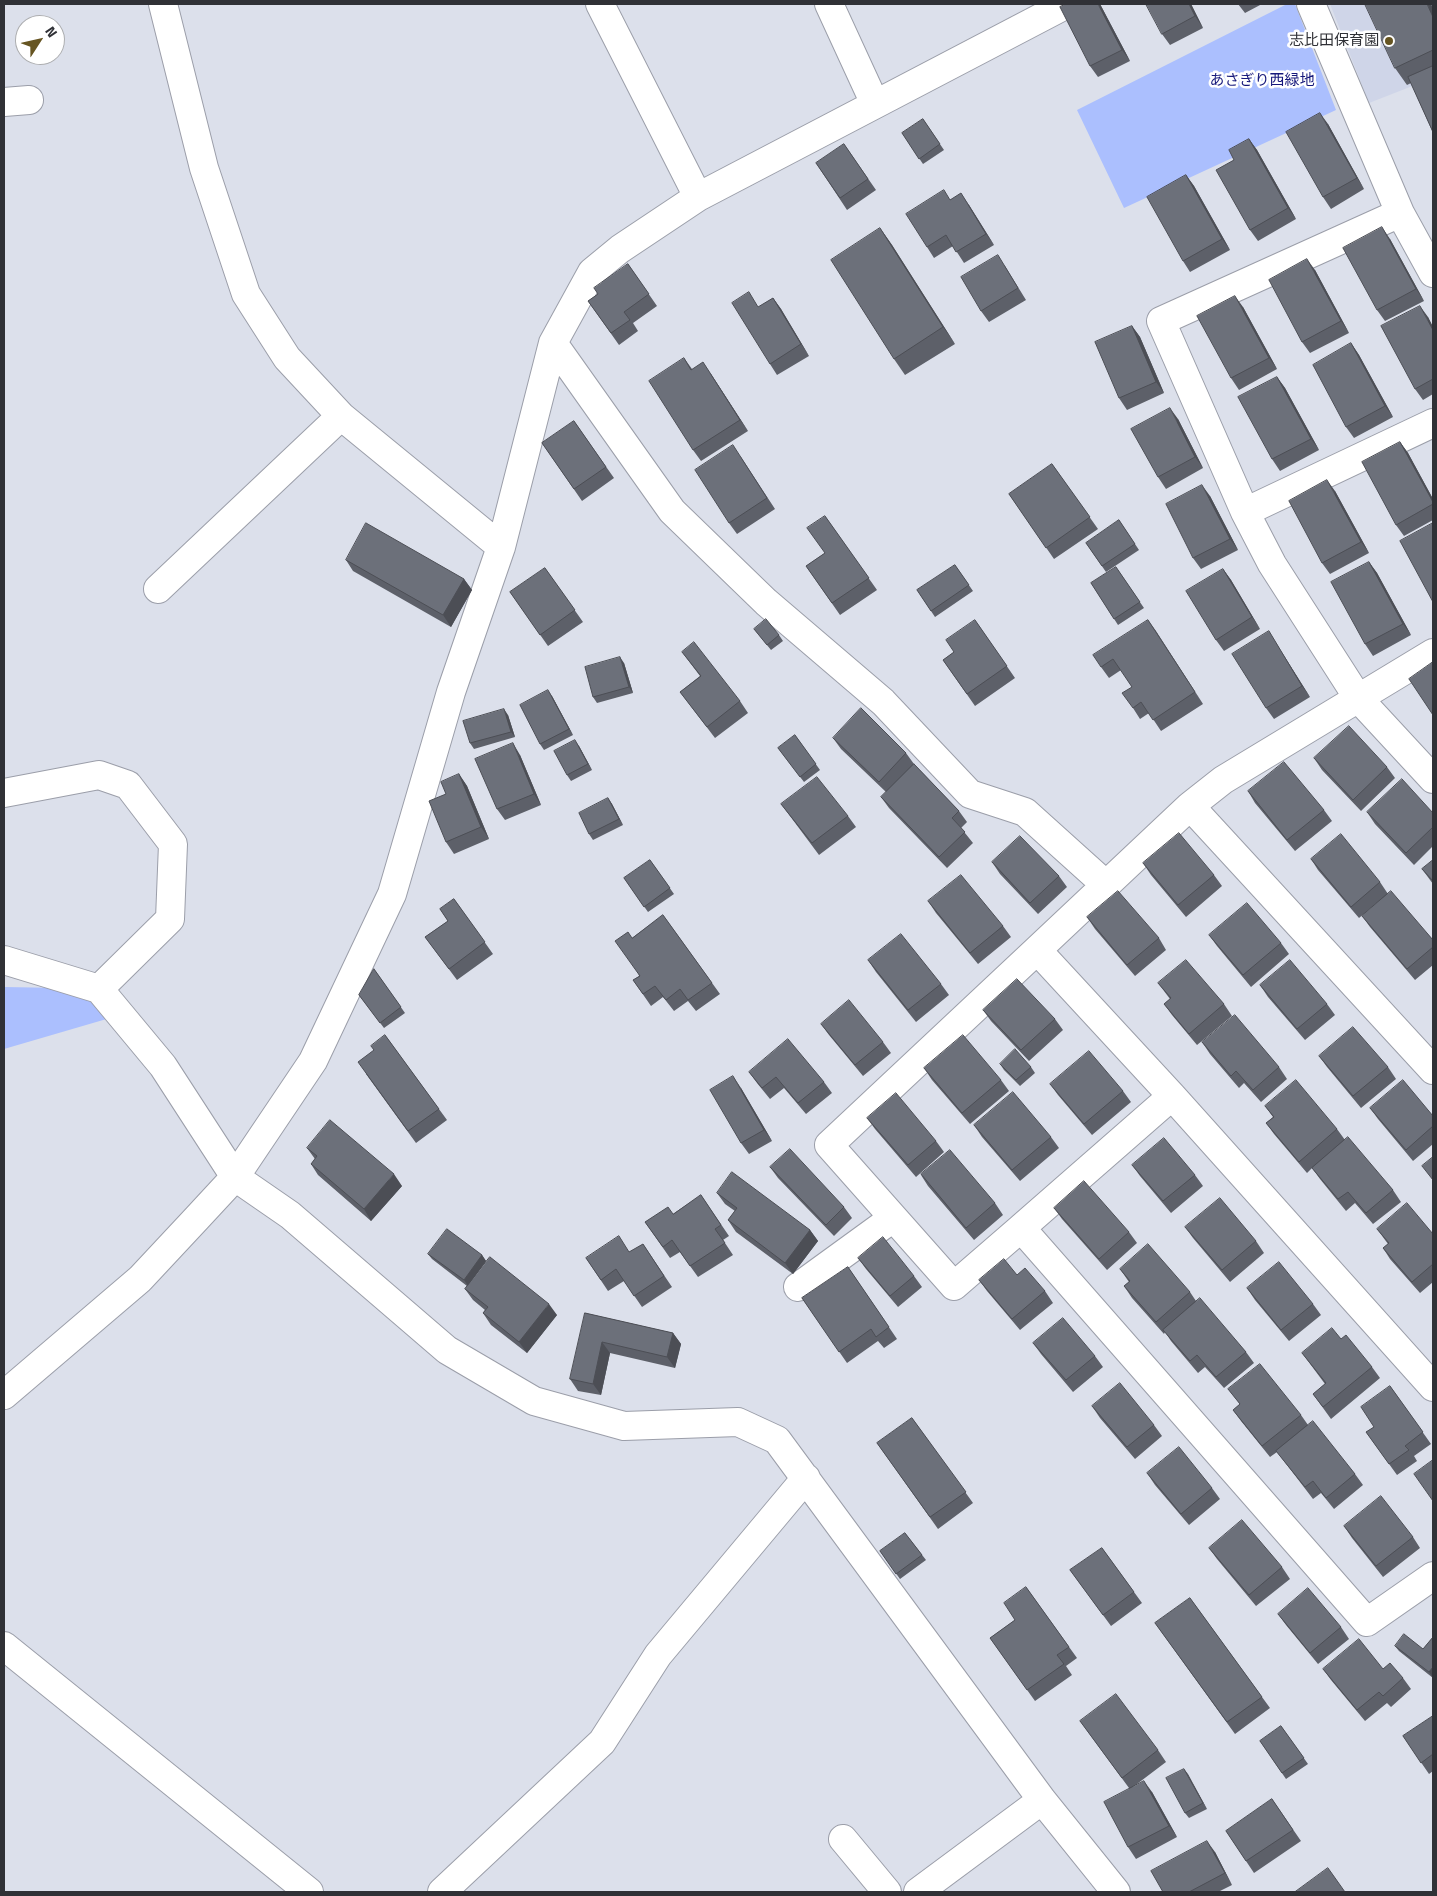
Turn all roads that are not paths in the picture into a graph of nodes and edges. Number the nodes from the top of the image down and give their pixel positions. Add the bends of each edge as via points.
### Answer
1 (163, 4) edge
2 (600, 4) edge
3 (829, 4) edge
4 (1067, 4) edge
5 (1311, 4) edge
6 (875, 104) junction
7 (698, 197) junction
8 (1400, 212) junction
9 (1433, 273) edge
10 (553, 343) junction
11 (341, 416) junction
12 (1433, 423) edge
13 (1245, 512) junction
14 (502, 547) junction
15 (158, 589) dead end
16 (1433, 653) edge
17 (1358, 698) junction
18 (1433, 779) edge
19 (4, 793) edge
20 (1190, 806) junction
21 (1106, 885) junction
22 (1037, 950) junction
23 (4, 960) edge
24 (99, 989) junction
25 (1433, 1070) edge
26 (1172, 1096) junction
27 (234, 1177) junction
28 (894, 1218) junction
29 (1021, 1228) junction
30 (798, 1287) dead end
31 (1433, 1387) edge
32 (4, 1395) edge
33 (806, 1478) junction
34 (1433, 1576) edge
35 (4, 1646) edge
36 (1042, 1800) junction
37 (843, 1839) dead end
38 (308, 1892) edge
39 (442, 1892) edge
40 (886, 1892) edge
41 (918, 1892) edge
42 (1116, 1892) edge

1 - 11 street via 204,168 246,294 287,358
2 - 7 street
3 - 6 street
4 - 6 street
5 - 8 street
6 - 7 street
7 - 10 street via 592,272
8 - 9 street
8 - 13 street via 1160,322
10 - 14 street
10 - 21 street via 672,511 766,602 883,702 970,794 1025,812
11 - 14 street
11 - 15 street
12 - 13 street
13 - 17 street via 1272,564
14 - 27 street via 451,692 392,894 313,1062
16 - 17 street
17 - 18 street
17 - 20 street via 1223,780
19 - 24 street via 99,775 128,785 173,844 170,919
20 - 21 street
20 - 25 street
21 - 22 street
22 - 26 street
22 - 28 street via 829,1145
23 - 24 street
24 - 27 street via 163,1066
26 - 29 street
26 - 31 street
27 - 32 street via 140,1279
27 - 33 street via 290,1215 447,1350 534,1401 624,1426 738,1422 777,1440
28 - 29 street via 954,1286
28 - 30 street
29 - 34 street via 1366,1622
33 - 36 street
33 - 39 street via 658,1655 602,1742
35 - 38 street
36 - 41 street
36 - 42 street
37 - 40 street

